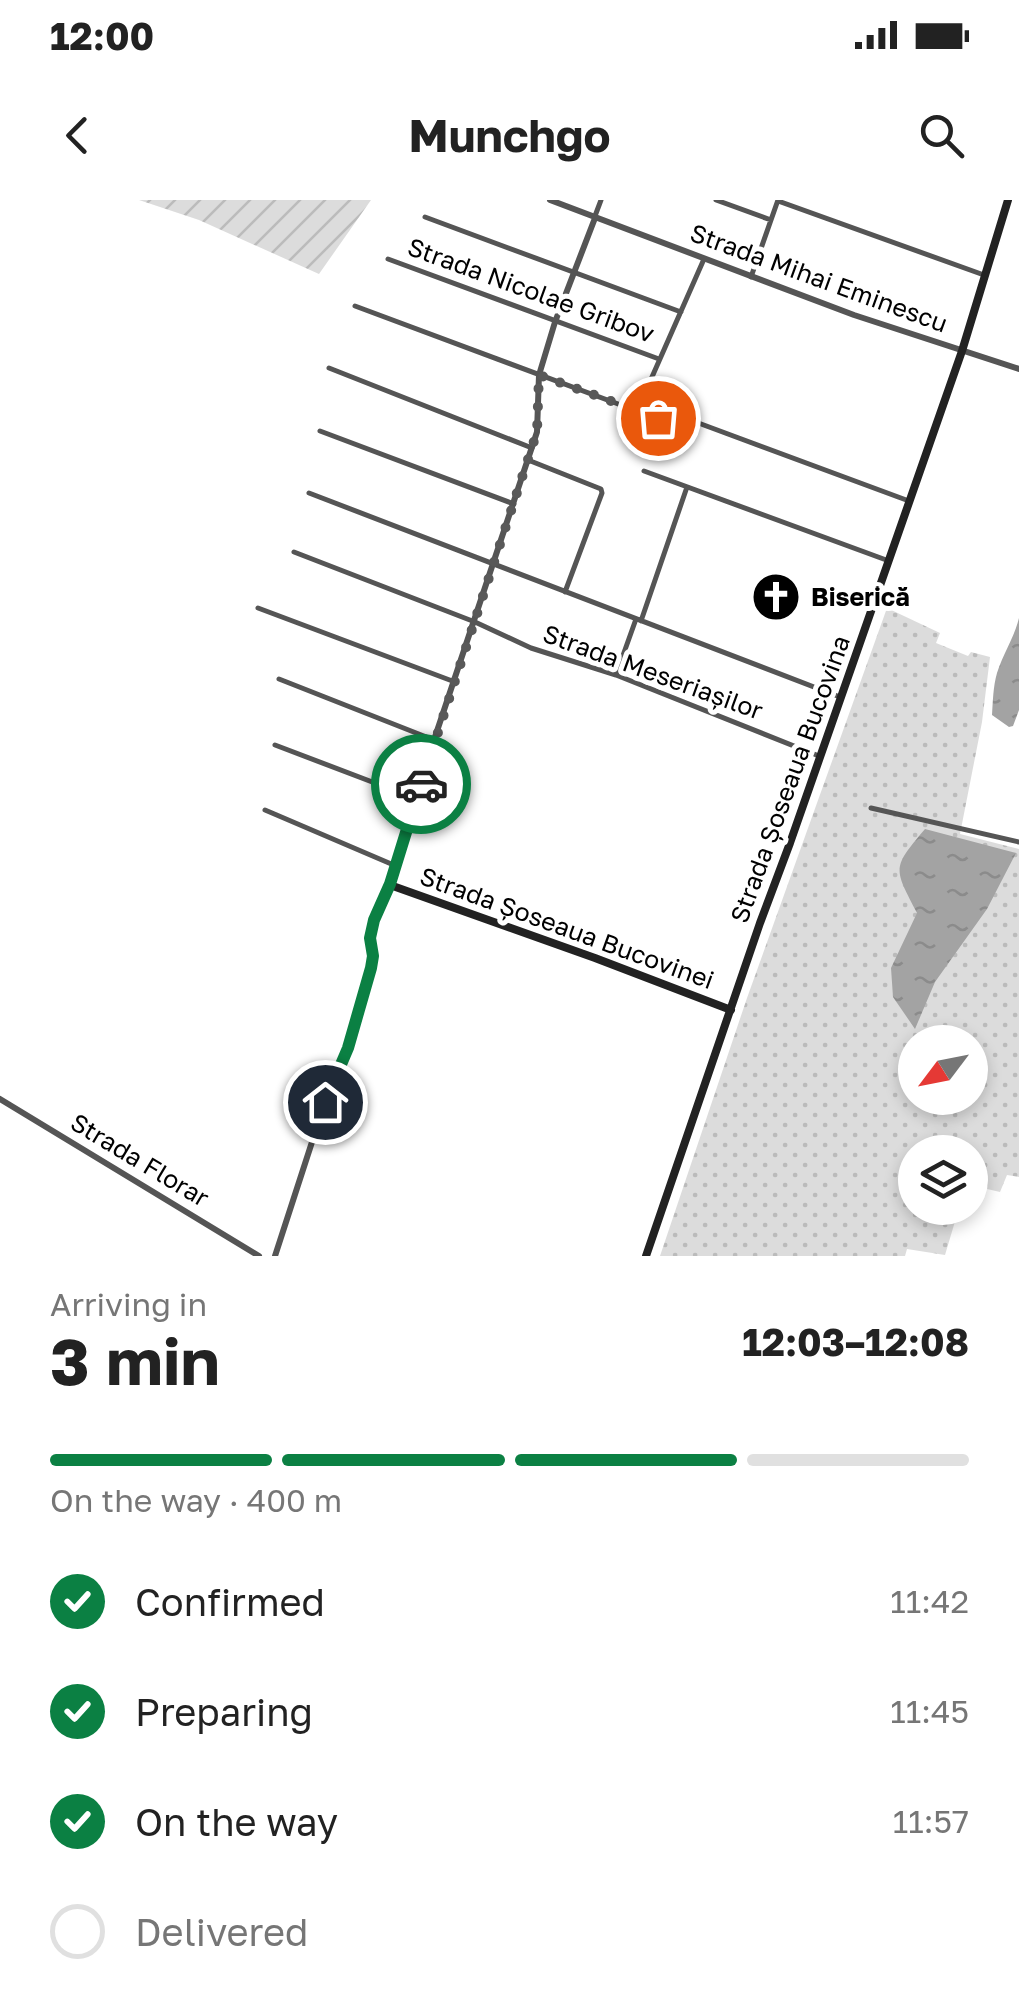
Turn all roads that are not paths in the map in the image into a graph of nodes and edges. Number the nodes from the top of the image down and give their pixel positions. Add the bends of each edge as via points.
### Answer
1 (550, 200) edge
2 (601, 200) edge
3 (716, 200) edge
4 (778, 200) edge
5 (1008, 200) edge
6 (425, 217) dead end
7 (595, 218) junction
8 (771, 220) junction
9 (388, 259) dead end
10 (704, 259) junction
11 (575, 272) junction
12 (984, 275) junction
13 (751, 276) junction
14 (355, 306) dead end
15 (681, 312) junction
16 (556, 322) junction
17 (962, 351) junction
18 (659, 359) junction
19 (329, 368) dead end
20 (1019, 369) edge
21 (539, 375) junction
22 (637, 411) junction
23 (320, 431) dead end
24 (532, 448) junction
25 (528, 460) junction
26 (644, 471) dead end
27 (687, 486) junction
28 (309, 493) dead end
29 (908, 501) junction
30 (514, 504) junction
31 (294, 552) dead end
32 (889, 560) junction
33 (493, 565) junction
34 (565, 592) junction
35 (258, 608) dead end
36 (639, 620) junction
37 (474, 622) junction
38 (616, 675) junction
39 (279, 679) dead end
40 (455, 682) junction
41 (840, 698) junction
42 (434, 740) junction
43 (275, 745) dead end
44 (820, 756) junction
45 (417, 799) junction
46 (871, 808) dead end
47 (265, 810) dead end
48 (1019, 842) edge
49 (396, 866) junction
50 (390, 884) junction
51 (731, 1010) junction
52 (0, 1100) edge
53 (259, 1256) edge
54 (275, 1256) edge
55 (646, 1256) edge

1 - 7 street, Strada Mihai Eminescu
2 - 7 street
3 - 8 street
4 - 8 street
4 - 12 street
5 - 12 main road, Strada Șoseaua Bucovina
6 - 11 street
7 - 10 street, Strada Mihai Eminescu
7 - 11 street
8 - 13 street
9 - 16 street, Strada Nicolae Gribov
10 - 13 street, Strada Mihai Eminescu
10 - 15 street
11 - 15 street
11 - 16 street
12 - 17 main road, Strada Șoseaua Bucovina
13 - 17 street, Strada Mihai Eminescu
14 - 21 street
15 - 18 street
16 - 18 street, Strada Nicolae Gribov
16 - 21 street
17 - 20 street, Strada Mihai Eminescu
17 - 29 main road, Strada Șoseaua Bucovina
18 - 22 street
19 - 24 street
21 - 22 street
21 - 24 street
22 - 29 street via 679,426 693,421
23 - 30 street
24 - 25 street
25 - 30 street
25 - 34 street via 602,493
26 - 27 street
27 - 32 street
27 - 36 street
28 - 33 street
29 - 32 main road, Strada Șoseaua Bucovina
30 - 33 street
31 - 37 street, Strada Meseriașilor
32 - 41 main road, Strada Șoseaua Bucovina
33 - 34 street
33 - 37 street
34 - 36 street
35 - 40 street
36 - 38 street
36 - 41 street
37 - 38 street, Strada Meseriașilor
37 - 40 street
38 - 44 street, Strada Meseriașilor
39 - 42 street
40 - 42 street
41 - 44 main road, Strada Șoseaua Bucovina
42 - 45 street
43 - 45 street
44 - 51 main road, Strada Șoseaua Bucovina
45 - 49 street
46 - 48 street
47 - 49 street
49 - 50 street
50 - 51 main road, Strada Șoseaua Bucovinei
50 - 54 street via 374,920 371,968 348,1048
51 - 55 main road, Strada Șoseaua Bucovina
52 - 53 street, Strada Florar

